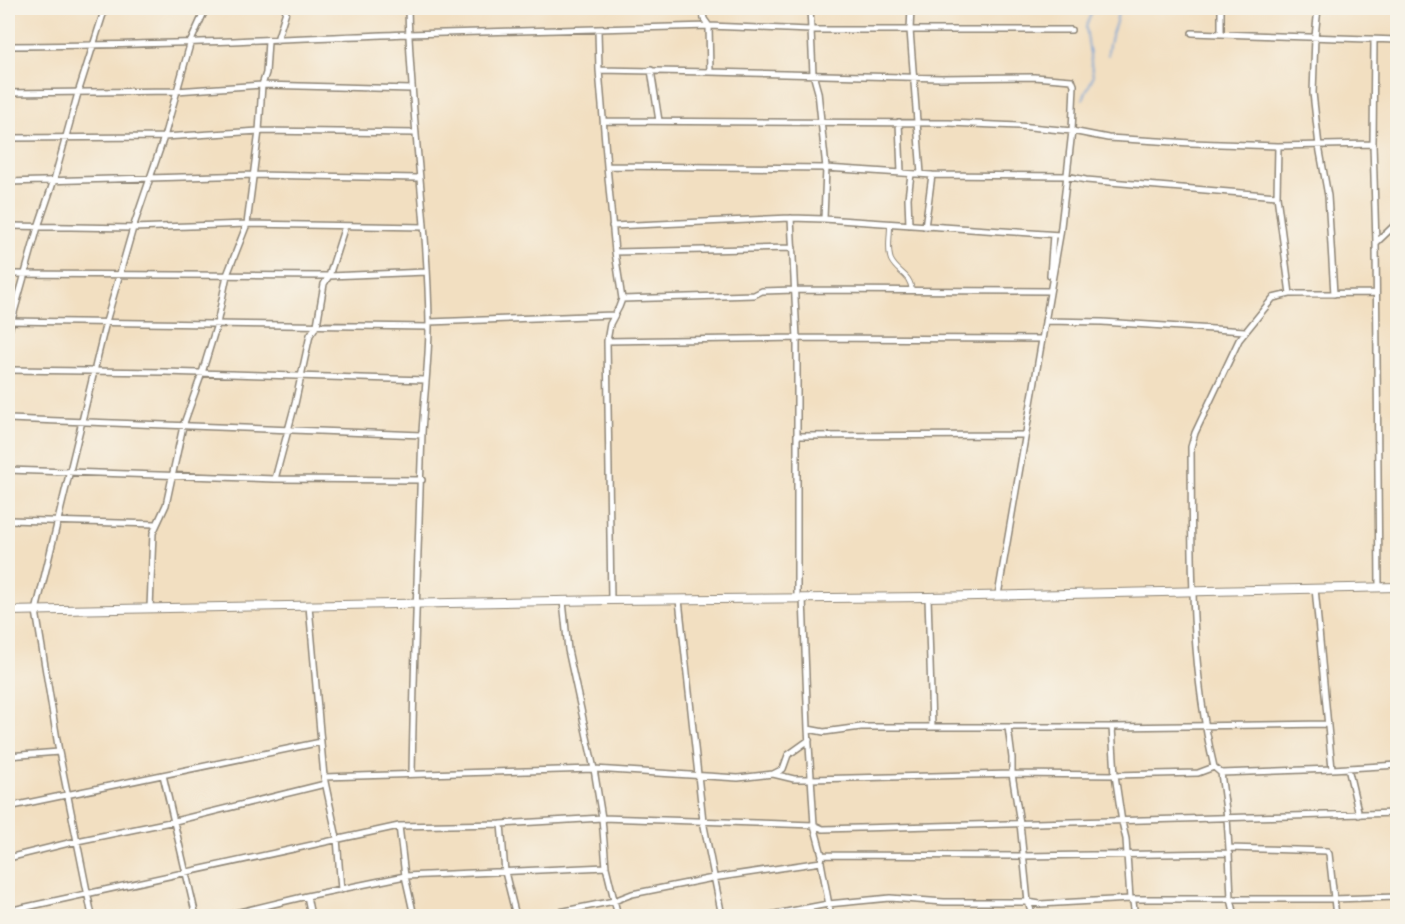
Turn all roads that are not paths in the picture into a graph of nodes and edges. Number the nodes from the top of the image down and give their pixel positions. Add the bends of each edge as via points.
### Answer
1 (105, 8) edge
2 (206, 8) edge
3 (287, 8) edge
4 (408, 8) edge
5 (702, 8) edge
6 (810, 8) edge
7 (910, 8) edge
8 (1221, 8) edge
9 (1318, 8) edge
10 (709, 26) junction
11 (598, 30) junction
12 (810, 30) junction
13 (910, 30) junction
14 (1071, 30) dead end
15 (1192, 33) dead end
16 (409, 34) junction
17 (1221, 34) junction
18 (1315, 38) junction
19 (277, 40) junction
20 (1374, 40) junction
21 (1398, 40) edge
22 (191, 41) junction
23 (268, 41) junction
24 (8, 46) edge
25 (93, 46) junction
26 (599, 70) junction
27 (651, 70) junction
28 (710, 72) junction
29 (813, 74) junction
30 (914, 78) junction
31 (262, 85) junction
32 (411, 89) junction
33 (176, 91) junction
34 (8, 93) edge
35 (78, 93) junction
36 (604, 121) junction
37 (658, 121) junction
38 (899, 122) junction
39 (918, 122) junction
40 (821, 123) junction
41 (259, 131) junction
42 (1072, 131) junction
43 (416, 133) junction
44 (164, 137) junction
45 (8, 138) edge
46 (66, 138) junction
47 (1372, 144) junction
48 (1319, 146) junction
49 (1278, 147) junction
50 (606, 166) junction
51 (826, 168) junction
52 (902, 173) junction
53 (912, 174) junction
54 (921, 174) junction
55 (254, 175) junction
56 (932, 175) junction
57 (1066, 176) junction
58 (418, 178) junction
59 (150, 179) junction
60 (54, 180) junction
61 (8, 182) edge
62 (1277, 196) junction
63 (791, 218) junction
64 (824, 219) junction
65 (1398, 222) edge
66 (247, 224) junction
67 (909, 225) junction
68 (8, 226) edge
69 (345, 226) junction
70 (612, 226) junction
71 (890, 226) dead end
72 (925, 226) junction
73 (38, 227) junction
74 (424, 227) junction
75 (133, 228) junction
76 (1053, 235) junction
77 (1060, 235) junction
78 (1376, 243) junction
79 (792, 248) junction
80 (615, 252) junction
81 (426, 272) junction
82 (8, 274) edge
83 (26, 274) junction
84 (121, 275) junction
85 (227, 275) junction
86 (329, 276) junction
87 (795, 290) junction
88 (912, 291) junction
89 (1048, 291) junction
90 (1375, 293) junction
91 (1290, 294) junction
92 (1334, 294) junction
93 (622, 298) junction
94 (614, 315) junction
95 (10, 321) edge
96 (1045, 321) junction
97 (106, 322) junction
98 (217, 324) junction
99 (429, 324) junction
100 (317, 325) junction
101 (1245, 331) junction
102 (8, 334) edge
103 (796, 338) junction
104 (1042, 339) junction
105 (607, 341) junction
106 (8, 370) edge
107 (95, 371) junction
108 (202, 373) junction
109 (302, 375) junction
110 (425, 380) junction
111 (8, 419) edge
112 (81, 422) junction
113 (183, 426) junction
114 (288, 430) junction
115 (422, 435) junction
116 (1024, 435) junction
117 (797, 436) junction
118 (8, 470) edge
119 (69, 473) junction
120 (171, 474) junction
121 (275, 478) junction
122 (422, 480) junction
123 (8, 520) edge
124 (57, 522) junction
125 (156, 524) junction
126 (1379, 587) junction
127 (1398, 587) edge
128 (1315, 588) junction
129 (1193, 591) junction
130 (998, 595) junction
131 (928, 597) junction
132 (800, 598) junction
133 (611, 600) junction
134 (680, 600) junction
135 (563, 601) junction
136 (416, 604) junction
137 (309, 606) junction
138 (150, 608) junction
139 (36, 611) junction
140 (8, 612) edge
141 (1327, 724) junction
142 (1008, 726) junction
143 (1204, 726) junction
144 (932, 727) junction
145 (1112, 727) junction
146 (808, 729) junction
147 (809, 740) junction
148 (321, 742) junction
149 (59, 752) junction
150 (8, 756) edge
151 (1398, 765) edge
152 (1214, 767) junction
153 (1348, 768) junction
154 (594, 769) junction
155 (1332, 769) junction
156 (1221, 773) junction
157 (412, 774) junction
158 (773, 774) junction
159 (1012, 774) junction
160 (163, 775) junction
161 (1115, 775) junction
162 (698, 776) junction
163 (812, 779) junction
164 (324, 781) junction
165 (68, 795) junction
166 (8, 807) edge
167 (1398, 813) edge
168 (1359, 815) junction
169 (602, 818) junction
170 (1227, 818) junction
171 (175, 821) junction
172 (703, 821) junction
173 (1122, 822) junction
174 (1020, 823) junction
175 (501, 824) junction
176 (814, 825) junction
177 (399, 826) junction
178 (338, 838) junction
179 (77, 841) junction
180 (1229, 850) junction
181 (822, 855) junction
182 (1126, 855) junction
183 (1023, 856) junction
184 (8, 858) edge
185 (821, 862) junction
186 (606, 867) junction
187 (505, 872) junction
188 (187, 873) junction
189 (405, 876) junction
190 (713, 878) junction
191 (341, 890) junction
192 (86, 893) junction
193 (307, 896) junction
194 (1398, 897) edge
195 (1130, 899) junction
196 (1231, 899) junction
197 (1333, 899) junction
198 (614, 902) junction
199 (1028, 902) junction
200 (828, 904) junction
201 (8, 911) edge
202 (92, 916) edge
203 (196, 916) edge
204 (223, 916) edge
205 (311, 916) edge
206 (414, 916) edge
207 (516, 916) edge
208 (540, 916) edge
209 (618, 916) edge
210 (722, 916) edge
211 (765, 916) edge
212 (831, 916) edge
213 (1033, 916) edge
214 (1135, 916) edge
215 (1235, 916) edge
216 (1336, 916) edge

1 - 25 street
2 - 22 street
3 - 19 street
4 - 16 street
5 - 10 street
6 - 12 street
7 - 13 street
8 - 17 street
9 - 18 street
10 - 11 street
10 - 12 street
10 - 28 street
11 - 16 street
11 - 26 street
12 - 13 street
12 - 29 street
13 - 14 street
13 - 30 street
15 - 17 street
16 - 19 street
16 - 32 street
17 - 18 street
18 - 20 street
18 - 48 street via 1313,93
19 - 23 street
20 - 21 street
20 - 47 street
22 - 23 street
22 - 25 street
22 - 33 street
23 - 31 street
24 - 25 street
25 - 35 street
26 - 27 street
26 - 36 street
27 - 28 street
27 - 37 street
28 - 29 street
29 - 30 street
29 - 40 street
30 - 39 street
30 - 42 street via 1072,80
31 - 32 street
31 - 33 street
31 - 41 street
32 - 43 street
33 - 35 street
33 - 44 street
34 - 35 street
35 - 46 street
36 - 37 street
36 - 50 street
37 - 40 street
38 - 39 street
38 - 40 street
38 - 52 street
39 - 42 street
39 - 54 street
40 - 51 street
41 - 43 street
41 - 44 street
41 - 55 street
42 - 49 street via 1108,138
42 - 57 street
43 - 58 street
44 - 46 street
44 - 59 street
45 - 46 street
46 - 60 street
47 - 48 street
47 - 78 street
48 - 49 street
48 - 92 street via 1328,196
49 - 62 street
50 - 51 street
50 - 70 street
51 - 52 street
51 - 64 street
52 - 53 street
53 - 54 street
53 - 67 street
54 - 56 street
55 - 58 street
55 - 59 street
55 - 66 street
56 - 57 street
56 - 72 street
57 - 62 street
57 - 77 street
58 - 74 street
59 - 60 street
59 - 75 street
60 - 61 street
60 - 73 street
62 - 91 street
63 - 64 street
63 - 70 street
63 - 79 street
64 - 67 street
65 - 78 street
66 - 69 street
66 - 75 street
66 - 85 street
67 - 72 street
68 - 73 street
69 - 74 street
69 - 86 street
70 - 80 street
71 - 88 street via 892,262 911,281
72 - 76 street
73 - 75 street
73 - 83 street
74 - 81 street
75 - 84 street
76 - 77 street
76 - 89 street
77 - 89 street
78 - 90 street
79 - 80 street
79 - 87 street
80 - 93 street
81 - 86 street
81 - 99 street
82 - 83 street
83 - 84 street
83 - 95 street
84 - 85 street
84 - 97 street
85 - 86 street
85 - 98 street
86 - 100 street
87 - 88 street
87 - 93 street via 762,291 754,295
87 - 103 street
88 - 89 street
89 - 96 street
90 - 92 street
90 - 126 street
91 - 92 street
91 - 101 street via 1273,298
93 - 94 street
94 - 99 street
94 - 105 street
95 - 97 street
95 - 102 street
96 - 101 street
96 - 104 street
97 - 98 street
97 - 107 street
98 - 100 street
98 - 108 street
99 - 100 street
99 - 110 street
100 - 109 street via 310,335
101 - 129 street via 1191,447
103 - 104 street
103 - 105 street
103 - 117 street
104 - 116 street
105 - 133 street
106 - 107 street
107 - 108 street
107 - 112 street
108 - 109 street
108 - 113 street
109 - 110 street
109 - 114 street
110 - 115 street
111 - 112 street
112 - 113 street
112 - 119 street
113 - 114 street
113 - 120 street
114 - 115 street
114 - 121 street
115 - 122 street
116 - 117 street
116 - 130 street
117 - 132 street
118 - 119 street
119 - 120 street
119 - 124 street
120 - 121 street
120 - 125 street via 166,505
121 - 122 street
122 - 136 street
123 - 124 street
124 - 125 street
124 - 139 street
125 - 138 street
126 - 127 main road
126 - 128 main road
128 - 129 main road
128 - 141 street
129 - 130 main road
129 - 143 street
130 - 131 main road
131 - 132 main road
131 - 144 street
132 - 134 main road
132 - 146 street
133 - 134 main road
133 - 135 main road
134 - 162 street
135 - 136 main road
135 - 154 street via 568,650
136 - 137 main road
136 - 157 street
137 - 138 main road
137 - 148 street
138 - 139 main road
139 - 140 main road
139 - 149 street
141 - 143 street
141 - 155 street
142 - 144 street
142 - 145 street
142 - 159 street
143 - 145 street
143 - 152 street
144 - 146 street via 861,727 824,732
145 - 161 street
146 - 147 street
147 - 158 street via 788,755 783,769
147 - 163 street
148 - 160 street
148 - 164 street
149 - 150 street
149 - 165 street
151 - 153 street
152 - 156 street
152 - 161 street via 1198,773
153 - 155 street
153 - 168 street
154 - 157 street
154 - 162 street
154 - 169 street
155 - 156 street
156 - 170 street
157 - 164 street
158 - 162 street via 738,778
158 - 163 street
159 - 161 street
159 - 163 street
159 - 174 street
160 - 165 street
160 - 171 street
161 - 173 street
162 - 172 street
163 - 176 street
164 - 171 street
164 - 178 street
165 - 166 street
165 - 179 street
167 - 168 street
168 - 170 street
169 - 172 street
169 - 175 street
169 - 186 street
170 - 173 street
170 - 180 street
171 - 179 street
171 - 188 street
172 - 176 street
172 - 190 street
173 - 174 street
173 - 182 street
174 - 176 street via 823,830
174 - 183 street
175 - 177 street
175 - 187 street
176 - 181 street
177 - 178 street
177 - 189 street
178 - 188 street
178 - 191 street
179 - 184 street
179 - 192 street
180 - 182 street
180 - 196 street
180 - 197 street via 1328,851
181 - 183 street
181 - 185 street
182 - 183 street
182 - 195 street
183 - 199 street
185 - 190 street
185 - 200 street
186 - 187 street
186 - 198 street
187 - 189 street
187 - 207 street
188 - 192 street
188 - 203 street
189 - 191 street
189 - 206 street
190 - 198 street via 632,894
190 - 210 street
191 - 193 street
192 - 201 street
192 - 202 street
193 - 204 street
193 - 205 street
194 - 197 street
195 - 196 street
195 - 199 street
195 - 214 street
196 - 197 street
196 - 215 street
197 - 216 street
198 - 208 street
198 - 209 street
199 - 200 street via 890,898
199 - 213 street
200 - 211 street
200 - 212 street

